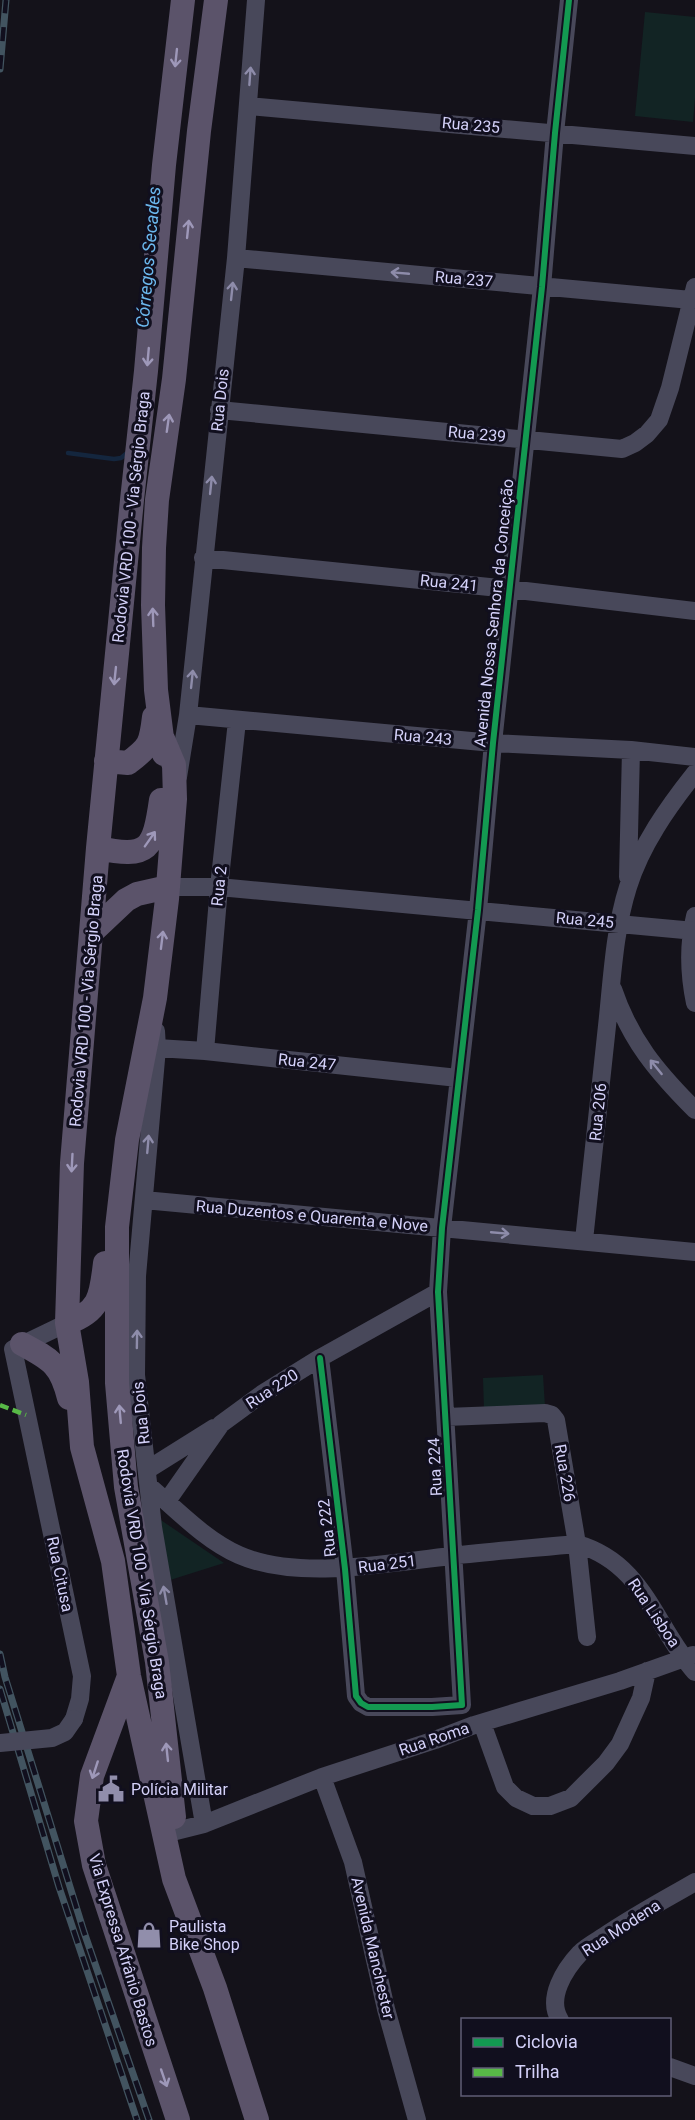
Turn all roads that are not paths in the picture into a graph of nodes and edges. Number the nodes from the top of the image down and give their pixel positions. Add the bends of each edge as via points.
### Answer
1 (183, 0) edge
2 (216, 0) edge
3 (256, 0) edge
4 (570, 0) edge
5 (248, 106) junction
6 (555, 133) junction
7 (695, 146) edge
8 (236, 258) junction
9 (542, 287) junction
10 (693, 294) edge
11 (219, 410) junction
12 (526, 439) junction
13 (203, 558) junction
14 (509, 589) junction
15 (695, 611) edge
16 (156, 690) junction
17 (188, 715) junction
18 (237, 721) junction
19 (163, 739) junction
20 (492, 743) junction
21 (631, 750) junction
22 (695, 757) edge
23 (106, 761) junction
24 (695, 773) edge
25 (175, 799) junction
26 (98, 848) junction
27 (168, 887) junction
28 (219, 887) junction
29 (628, 887) junction
30 (478, 910) junction
31 (620, 923) junction
32 (694, 926) edge
33 (91, 933) junction
34 (612, 985) junction
35 (155, 998) junction
36 (695, 1003) edge
37 (605, 1047) junction
38 (640, 1047) junction
39 (157, 1048) junction
40 (205, 1051) junction
41 (458, 1078) junction
42 (135, 1091) junction
43 (695, 1110) edge
44 (144, 1200) junction
45 (442, 1228) junction
46 (584, 1240) junction
47 (695, 1252) edge
48 (438, 1292) junction
49 (67, 1323) junction
50 (18, 1347) junction
51 (320, 1358) junction
52 (446, 1417) junction
53 (221, 1424) junction
54 (82, 1447) junction
55 (148, 1478) junction
56 (167, 1501) junction
57 (578, 1544) junction
58 (453, 1556) junction
59 (113, 1562) junction
60 (345, 1569) junction
61 (587, 1637) dead end
62 (166, 1657) junction
63 (691, 1662) edge
64 (647, 1671) junction
65 (129, 1676) junction
66 (432, 1707) junction
67 (482, 1723) junction
68 (435, 1740) junction
69 (0, 1743) edge
70 (322, 1777) junction
71 (204, 1824) junction
72 (176, 1831) junction
73 (695, 1882) edge
74 (215, 1988) junction
75 (559, 2018) edge
76 (671, 2068) edge
77 (695, 2076) edge
78 (178, 2120) edge
79 (258, 2120) edge
80 (417, 2120) edge

1 -> 23 main road, Rodovia VRD 100 - Via Sérgio Braga
16 -> 2 main road, Rodovia VRD 100 - Via Sérgio Braga via 153,576 158,500
5 -> 3 street, Rua Dois
4 - 6 street, Avenida Nossa Senhora da Conceição
5 - 6 street, Rua 235
5 - 8 street, Rua Dois
6 - 7 street, Rua 235
6 - 9 street, Avenida Nossa Senhora da Conceição
9 -> 8 street, Rua 237
11 -> 8 street, Rua Dois
9 - 10 street, Rua 237
9 - 12 street, Avenida Nossa Senhora da Conceição
10 - 12 street, Rua 239 via 670,387 658,420 647,434 622,449
11 - 12 street, Rua 239
13 -> 11 street, Rua Dois
12 - 14 street, Avenida Nossa Senhora da Conceição
13 - 14 street, Rua 241
17 -> 13 street, Rua Dois
14 - 15 street, Rua 241
14 - 20 street, Avenida Nossa Senhora da Conceição
16 - 19 main road, Rodovia VRD 100 - Via Sérgio Braga
16 - 23 main road via 151,741 128,763
17 - 18 street, Rua 243
17 - 25 street, Rua Dois
18 - 20 street, Rua 243
18 - 28 street, Rua 2
19 - 25 main road, Rodovia VRD 100 - Via Sérgio Braga via 174,765
26 -> 19 main road via 125,854 139,851 151,841 157,828 165,769
20 - 21 street, Rua 243
20 - 30 street, Avenida Nossa Senhora da Conceição
21 - 22 street, Rua 243
21 - 29 street
23 - 26 main road, Rodovia VRD 100 - Via Sérgio Braga
24 - 29 street via 666,810
25 - 27 main road, Rodovia VRD 100 - Via Sérgio Braga
26 - 33 main road, Rodovia VRD 100 - Via Sérgio Braga
27 - 28 street, Rua 245
27 - 33 main road via 126,900
35 -> 27 main road, Rodovia VRD 100 - Via Sérgio Braga
28 - 30 street, Rua 245
28 - 40 street, Rua 2
29 - 31 street, Rua 206
30 - 31 street, Rua 245
30 - 41 street, Avenida Nossa Senhora da Conceição
31 - 32 street, Rua 245
31 - 34 street, Rua 206
32 - 36 street via 690,975
33 -> 49 main road, Rodovia VRD 100 - Via Sérgio Braga via 72,1163
34 - 37 street, Rua 206
34 - 38 street via 623,1017
35 - 39 street, Rua Dois
35 - 42 main road, Rodovia VRD 100 - Via Sérgio Braga
37 - 38 street
37 - 46 street, Rua 206
43 -> 38 street
39 - 40 street, Rua 247
44 -> 39 street, Rua Dois
40 - 41 street, Rua 247
41 - 45 street, Avenida Nossa Senhora da Conceição
42 - 49 main road via 114,1188 99,1299 83,1317
62 -> 42 main road, Rodovia VRD 100 - Via Sérgio Braga via 126,1487 117,1383 117,1227
44 - 45 street, Rua Duzentos e Quarenta e Nove
55 -> 44 street, Rua Dois via 136,1375 137,1276
45 -> 46 street, Rua Duzentos e Quarenta e Nove
45 - 48 street, Rua 224
46 - 47 street, Rua Duzentos e Quarenta e Nove
48 - 51 street, Rua 220
48 - 52 street, Rua 224
49 - 50 street
49 - 54 main road, Rodovia VRD 100 - Via Sérgio Braga
50 - 54 main road via 53,1363 63,1376
50 - 69 street, Rua Citusa, bridge via 82,1676 74,1719 65,1732 52,1738
51 - 53 street, Rua 220
51 - 60 street, Rua 222
52 - 57 street, Rua 226 via 552,1415
52 - 58 street, Rua 224
53 - 55 street
53 - 56 street, Rua 220
54 - 59 main road, Rodovia VRD 100 - Via Sérgio Braga
55 - 56 street, Rua 251
62 -> 55 street, Rua Dois
56 - 60 street, Rua 251 via 211,1539 240,1556 276,1566
57 - 58 street, Rua 251
57 - 61 street, Rua 226
57 - 63 street, Rua Lisboa via 617,1562 639,1586
58 - 60 street, Rua 251
58 - 66 street, Rua 224 via 462,1705
59 - 62 main road via 140,1656 150,1662
59 - 65 main road, Rodovia VRD 100 - Via Sérgio Braga
60 - 66 street, Rua 222 via 356,1696 361,1704
62 - 71 street, Rua Dois
72 -> 62 main road, Rodovia VRD 100 - Via Sérgio Braga
63 - 64 street, Rua Roma
64 - 67 street, Rua Roma
64 - 67 street via 634,1718 620,1744 571,1798 550,1806 533,1806 505,1787
65 - 74 main road, Rodovia VRD 100 - Via Sérgio Braga via 174,1879
65 -> 78 main road, Via Expressa Afrânio Bastos via 92,1776 86,1821 94,1865
66 - 68 street
67 - 68 street, Rua Roma
68 - 70 street, Rua Roma
70 - 71 street, Rua Roma
70 - 80 street, Avenida Manchester via 353,1862 386,2009
71 - 72 street, Rua Roma
72 - 74 main road, Rodovia VRD 100 - Via Sérgio Braga
73 - 75 street, Rua Modena via 622,1923 581,1952 563,1976 554,1998
74 - 79 main road, Rodovia VRD 100 - Via Sérgio Braga
76 - 77 street

